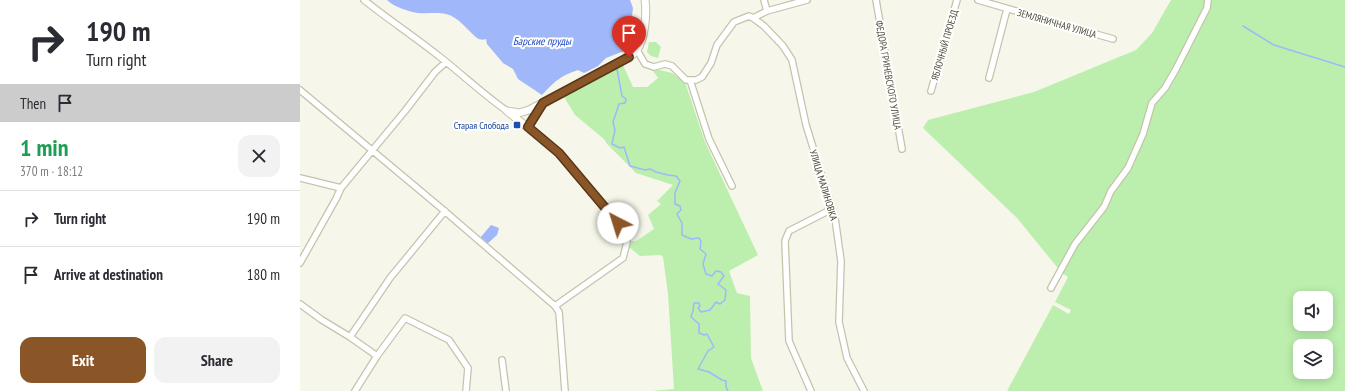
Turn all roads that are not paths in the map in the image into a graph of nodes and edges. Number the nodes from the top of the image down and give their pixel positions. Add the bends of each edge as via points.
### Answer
1 (364, 0) edge
2 (645, 0) edge
3 (764, 0) edge
4 (808, 0) edge
5 (876, 0) edge
6 (956, 0) edge
7 (978, 0) edge
8 (1208, 0) edge
9 (1007, 9) junction
10 (767, 11) junction
11 (754, 18) junction
12 (1113, 39) dead end
13 (637, 50) junction
14 (446, 62) junction
15 (989, 78) dead end
16 (690, 80) junction
17 (300, 90) edge
18 (931, 91) dead end
19 (543, 103) junction
20 (507, 111) joint
21 (518, 116) junction
22 (528, 127) junction
23 (902, 149) dead end
24 (373, 150) junction
25 (300, 178) edge
26 (732, 186) dead end
27 (340, 188) junction
28 (832, 209) junction
29 (445, 212) junction
30 (300, 263) edge
31 (1051, 288) dead end
32 (300, 304) edge
33 (555, 306) junction
34 (350, 337) junction
35 (377, 356) junction
36 (502, 360) dead end
37 (863, 390) edge
38 (355, 391) edge
39 (466, 391) edge
40 (506, 391) edge
41 (565, 391) edge
42 (811, 391) edge

1 - 14 street
2 - 13 street via 643,35
3 - 10 street
4 - 10 street
5 - 23 street, ФЕДОРА ГРИНЕВСКОГО УЛИЦА
6 - 18 street, ЯБЛОЧНЫЙ ПРОЕЗД
7 - 9 street, ЗЕМЛЯНИЧНАЯ УЛИЦА
8 - 31 street via 1207,8 1176,69 1152,103 1143,134 1128,168 1111,191 1104,207 1076,244
9 - 12 street, ЗЕМЛЯНИЧНАЯ УЛИЦА
9 - 15 street
10 - 11 street
11 - 16 street via 745,17 734,22 717,45 711,63 702,77
11 - 28 street, УЛИЦА МАЛИНОВКА via 783,46 792,60 806,125
13 - 16 street via 645,64 672,66 686,80
13 - 19 street via 629,57
14 - 20 street
14 - 24 street via 435,72
16 - 26 street via 709,139
17 - 24 street
19 - 21 street
19 - 22 street
20 - 21 street
21 - 22 street
22 - 33 street via 559,153 618,223 627,242 622,258
24 - 27 street
24 - 29 street
25 - 27 street
27 - 30 street
28 - 37 street, УЛИЦА МАЛИНОВКА via 841,261 839,322 847,358
28 - 42 street via 789,231 785,241 789,341
29 - 33 street
29 - 34 street via 390,278
32 - 34 street
33 - 41 street via 559,312
34 - 35 street
35 - 38 street
35 - 39 street via 405,318 449,340 468,368
36 - 40 street

